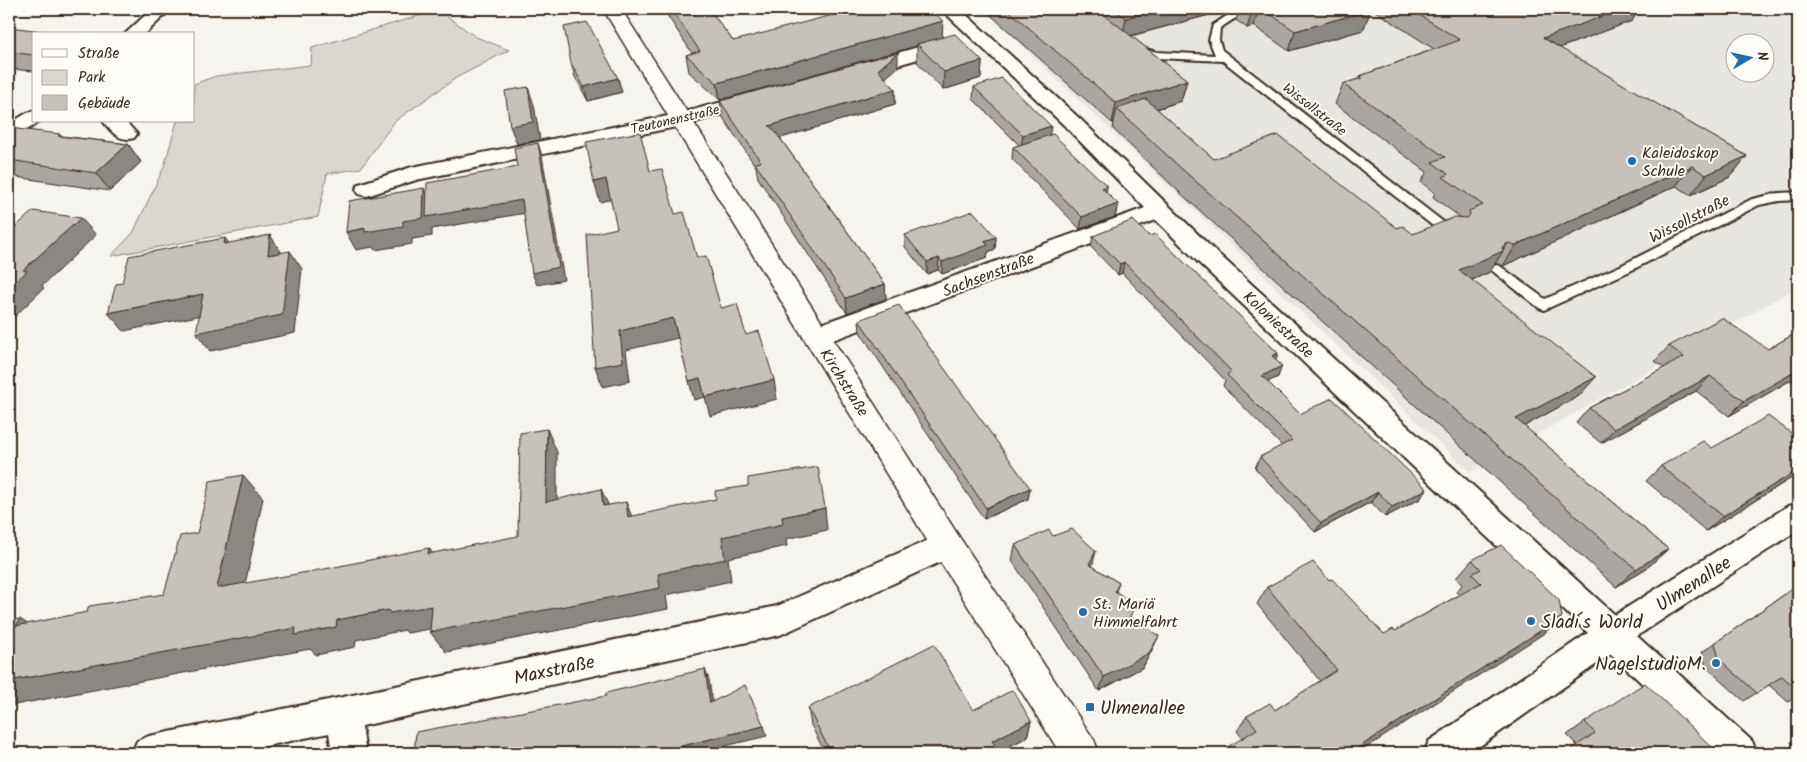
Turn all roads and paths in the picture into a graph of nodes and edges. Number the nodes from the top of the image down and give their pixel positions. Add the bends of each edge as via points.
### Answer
1 (162, 9) edge
2 (612, 9) edge
3 (950, 9) edge
4 (1259, 9) edge
5 (136, 32) edge
6 (980, 36) junction
7 (1121, 44) edge
8 (1226, 58) junction
9 (848, 73) edge
10 (772, 94) edge
11 (32, 118) edge
12 (681, 120) junction
13 (9, 134) edge
14 (367, 188) dead end
15 (1798, 196) edge
16 (1160, 210) junction
17 (1451, 234) edge
18 (1496, 269) edge
19 (816, 336) junction
20 (1798, 515) edge
21 (946, 545) junction
22 (1613, 634) junction
23 (343, 714) junction
24 (149, 753) edge
25 (349, 753) edge
26 (1080, 753) edge
27 (1441, 753) edge
28 (1740, 753) edge

1 - 5 street
2 - 12 street, Kirchstraße
3 - 6 street, Koloniestraße
4 - 8 lane, Wissollstraße via 1231,17 1216,27 1215,47
6 - 9 street
6 - 16 street, Koloniestraße
7 - 8 lane via 1158,55
8 - 17 lane, Wissollstraße
10 - 12 street, Teutonenstraße
11 - 13 street
12 - 14 street, Teutonenstraße via 412,174
12 - 19 street, Kirchstraße
15 - 18 lane, Wissollstraße via 1756,202 1624,269 1544,305
16 - 19 street, Sachsenstraße
16 - 22 street, Koloniestraße
19 - 21 street, Kirchstraße
20 - 22 street, Ulmenallee
21 - 23 street, Maxstraße via 780,620
21 - 26 street, Kirchstraße
22 - 27 street, Ulmenallee
22 - 28 street, Koloniestraße
23 - 24 street, Maxstraße
23 - 25 street

